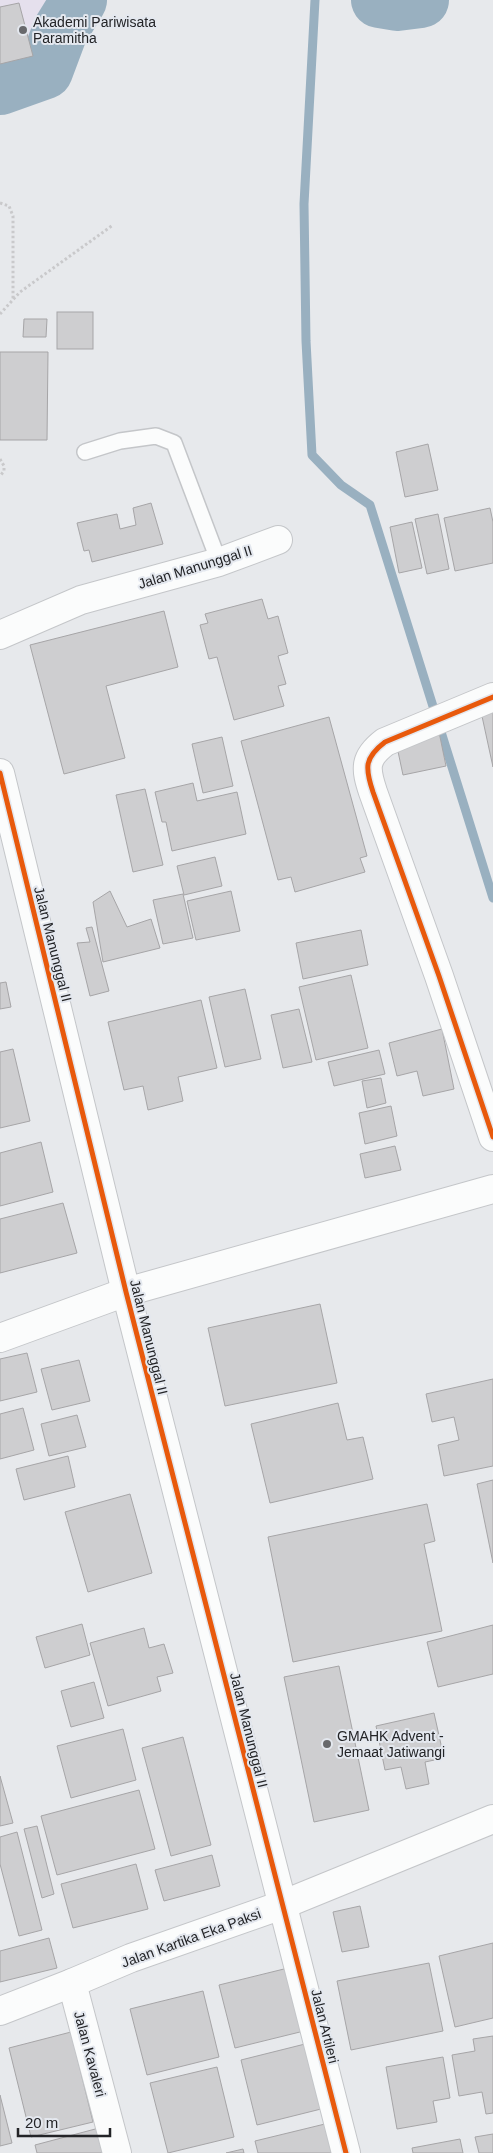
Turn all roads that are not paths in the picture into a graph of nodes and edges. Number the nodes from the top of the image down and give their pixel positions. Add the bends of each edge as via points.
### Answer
1 (85, 452) dead end
2 (278, 540) dead end
3 (219, 562) junction
4 (0, 635) edge
5 (493, 697) edge
6 (0, 773) edge
7 (493, 1137) edge
8 (493, 1189) edge
9 (126, 1292) junction
10 (0, 1338) edge
11 (493, 1819) edge
12 (282, 1905) junction
13 (72, 1984) junction
14 (0, 2011) edge
15 (117, 2153) edge
16 (346, 2153) edge

1 - 3 lane via 120,441 156,436 174,443
2 - 3 street, Jalan Manunggal II
3 - 4 street, Jalan Manunggal II via 81,600
5 - 7 street via 385,742 369,757 367,766 373,792
6 - 9 street, Jalan Manunggal II
8 - 9 street
9 - 10 street
9 - 12 street, Jalan Manunggal II
11 - 12 street, Jalan Kartika Eka Paksi
12 - 13 street, Jalan Kartika Eka Paksi via 131,1958
12 - 16 street, Jalan Artileri
13 - 14 street, Jalan Kartika Eka Paksi
13 - 15 street, Jalan Kavaleri

